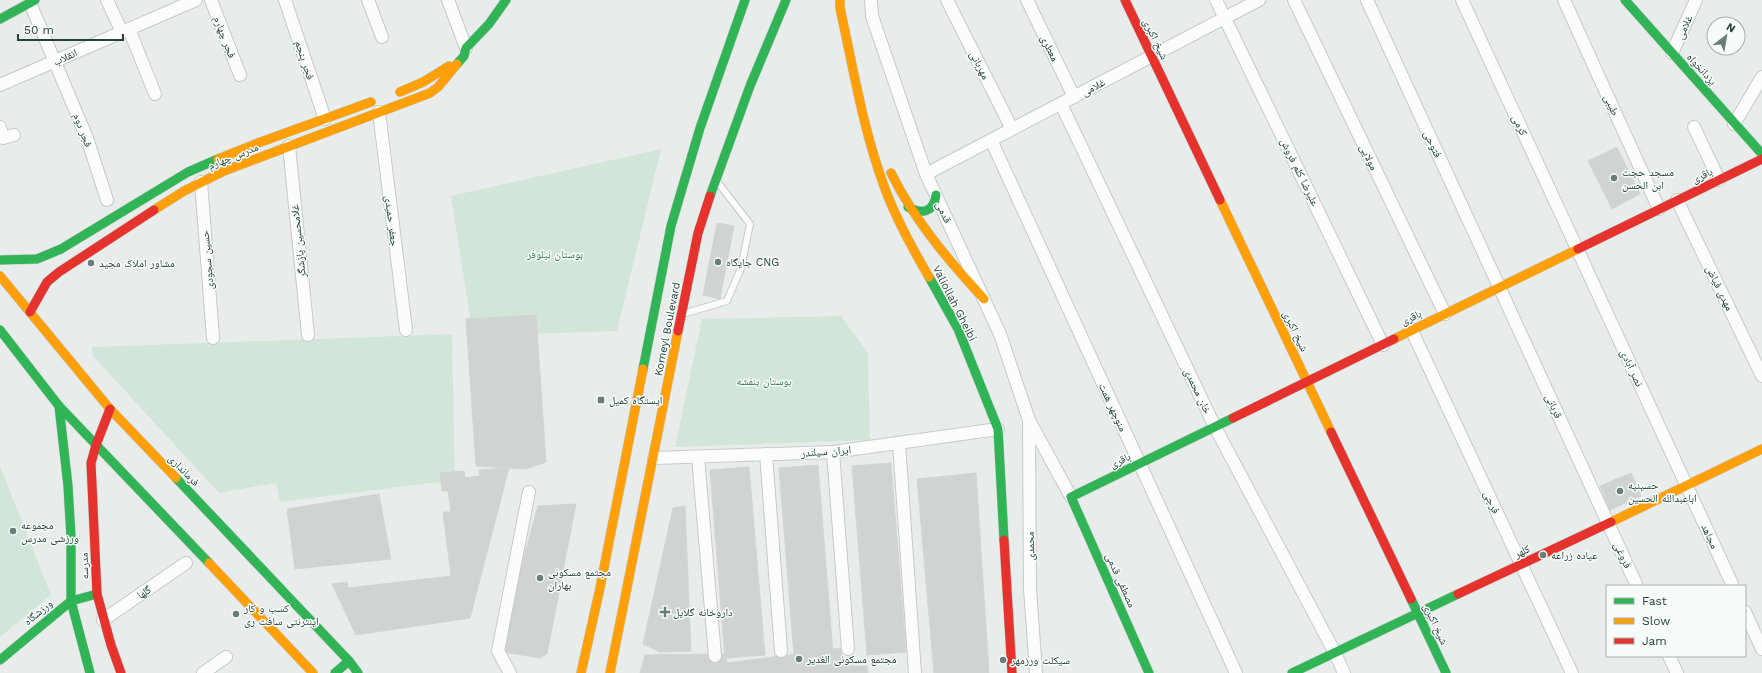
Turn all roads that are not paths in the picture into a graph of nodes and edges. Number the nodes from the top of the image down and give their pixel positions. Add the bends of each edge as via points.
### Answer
1 (107, 0) edge
2 (196, 0) edge
3 (211, 0) edge
4 (285, 0) edge
5 (368, 0) edge
6 (448, 0) edge
7 (506, 0) edge
8 (745, 0) edge
9 (786, 0) edge
10 (840, 0) edge
11 (871, 0) edge
12 (947, 0) edge
13 (1027, 0) edge
14 (1124, 0) edge
15 (1216, 0) edge
16 (1259, 0) edge
17 (1294, 0) edge
18 (1367, 0) edge
19 (1462, 0) edge
20 (1564, 0) edge
21 (1625, 0) edge
22 (1696, 0) edge
23 (32, 2) edge
24 (1225, 18) junction
25 (0, 19) edge
26 (125, 30) junction
27 (382, 37) dead end
28 (465, 52) junction
29 (1672, 54) junction
30 (1151, 56) junction
31 (55, 61) junction
32 (240, 75) dead end
33 (1762, 77) edge
34 (0, 85) edge
35 (155, 94) dead end
36 (1074, 97) junction
37 (1061, 104) junction
38 (378, 112) junction
39 (324, 119) junction
40 (866, 124) junction
41 (1734, 124) junction
42 (0, 127) edge
43 (1694, 127) dead end
44 (1012, 129) junction
45 (14, 135) dead end
46 (991, 140) junction
47 (289, 146) junction
48 (1762, 154) edge
49 (1762, 159) edge
50 (926, 174) junction
51 (716, 180) junction
52 (1719, 180) junction
53 (201, 182) junction
54 (936, 195) junction
55 (107, 200) dead end
56 (1677, 200) junction
57 (908, 207) junction
58 (1659, 209) junction
59 (1577, 249) junction
60 (0, 260) edge
61 (0, 276) edge
62 (1499, 288) junction
63 (984, 299) junction
64 (30, 312) junction
65 (682, 314) junction
66 (1445, 314) junction
67 (0, 330) edge
68 (406, 330) dead end
69 (1412, 330) junction
70 (308, 335) dead end
71 (213, 338) dead end
72 (1383, 345) junction
73 (1762, 376) edge
74 (1307, 382) junction
75 (59, 406) junction
76 (110, 409) junction
77 (1029, 420) junction
78 (1216, 427) junction
79 (998, 429) junction
80 (899, 443) junction
81 (96, 445) junction
82 (1762, 449) edge
83 (833, 452) junction
84 (766, 454) junction
85 (698, 456) junction
86 (654, 458) junction
87 (1140, 464) junction
88 (1687, 486) junction
89 (530, 492) dead end
90 (1071, 497) junction
91 (1608, 524) junction
92 (186, 563) dead end
93 (1521, 565) junction
94 (1637, 585) edge
95 (1733, 585) edge
96 (97, 594) junction
97 (71, 601) junction
98 (1418, 614) junction
99 (1746, 614) edge
100 (103, 620) junction
101 (848, 649) dead end
102 (1762, 649) edge
103 (780, 651) dead end
104 (1335, 652) junction
105 (715, 656) dead end
106 (226, 657) dead end
107 (1669, 657) edge
108 (0, 660) edge
109 (349, 661) junction
110 (90, 673) edge
111 (122, 673) edge
112 (203, 673) edge
113 (312, 673) edge
114 (334, 673) edge
115 (358, 673) edge
116 (510, 673) edge
117 (581, 673) edge
118 (610, 673) edge
119 (915, 673) edge
120 (1012, 673) edge
121 (1036, 673) edge
122 (1149, 673) edge
123 (1236, 673) edge
124 (1292, 673) edge
125 (1344, 673) edge
126 (1446, 673) edge
127 (1572, 673) edge
128 (1677, 673) edge

1 - 26 street
2 - 26 street, انقلاب
3 - 32 street, فجر چهارم
4 - 39 street, فجر پنجم
5 - 27 street
6 - 28 street
7 - 28 street, مدرس چهارم
8 - 117 street, Komeyl Boulevard via 700,128 671,226
9 - 51 street, Komeyl Boulevard via 766,43
10 - 40 street, Valiollah Gheibi
11 - 50 street, قدمی via 872,16
12 - 44 street, مهربانی
13 - 36 street, معطری
14 - 30 street, شیخ اکبری
15 - 24 street, علیرضا کلم فروش
16 - 24 street, غلامی
17 - 66 street, مولایی
18 - 62 street, فتوحی
19 - 59 street, کرمی
20 - 58 street, طیبی
21 - 29 street, یزدانخواه
22 - 29 street, غلامی
23 - 25 street
23 - 31 street, فجر دوم
24 - 30 street, غلامی
24 - 72 street, علیرضا کلم فروش
26 - 31 street, انقلاب
26 - 35 street
28 - 38 street, مدرس چهارم via 438,87 430,93
28 - 39 street, مدرس چهارم via 423,82
29 - 41 street, یزدانخواه
30 - 36 street, غلامی
30 - 74 street, شیخ اکبری
31 - 34 street, انقلاب
31 - 55 street, فجر دوم via 87,138
33 - 41 street
36 - 37 street, غلامی
37 - 44 street, غلامی
37 - 78 street, خان محمدی
38 - 47 street, مدرس چهارم
38 - 68 street, جعفر حمیدی
39 - 60 street, مدرس چهارم via 188,172 47,256 37,259
40 - 57 street
40 - 79 street, Valiollah Gheibi via 884,187 912,247 958,329
41 - 48 street, یزدانخواه
42 - 45 street via 3,138
43 - 52 street
44 - 46 street, غلامی
46 - 50 street, غلامی
46 - 87 street, منوچهر همت
47 - 53 street, مدرس چهارم
47 - 70 street, غلامحسین پازشگر
49 - 52 street, باقری
50 - 54 street, قدمی
51 - 65 street, Komeyl Boulevard via 698,233
51 - 65 lane via 750,224 741,268 727,300
52 - 56 street, باقری
53 - 64 street, مدرس چهارم via 184,190 59,272 47,282
53 - 71 street, حسین سجودی
54 - 57 street via 934,205 927,212 917,212
54 - 63 street, قدمی
56 - 58 street, باقری
56 - 73 street, مهدی فیاض
57 - 63 street
58 - 59 street, باقری
59 - 62 street, باقری
59 - 88 street, نصر آبادی
61 - 64 street, فرمانداری
62 - 66 street, باقری
62 - 91 street, قربانی
63 - 77 street, قدمی via 1000,334
64 - 76 street, فرمانداری
65 - 86 street, Komeyl Boulevard
66 - 69 street, باقری
67 - 75 street
69 - 72 street, باقری
69 - 93 street, فرجی
72 - 74 street, باقری
74 - 78 street, باقری
74 - 98 street, شیخ اکبری
75 - 81 street
75 - 97 street, مدرسه via 68,486
76 - 81 street, مدرسه
76 - 109 street, فرمانداری
77 - 90 street
77 - 121 street, محمدی via 1030,588
78 - 87 street, باقری
78 - 104 street, خان محمدی
79 - 80 street, ایران سیلندر
79 - 120 street, Valiollah Gheibi
80 - 83 street, ایران سیلندر
80 - 119 street
81 - 96 street, مدرسه via 91,463
81 - 113 street
82 - 88 street, کلهر
83 - 84 street, ایران سیلندر
83 - 101 street
84 - 85 street, ایران سیلندر
84 - 103 street
85 - 86 street, ایران سیلندر
85 - 105 street
86 - 118 street, Komeyl Boulevard
87 - 90 street, باقری
87 - 123 street, منوچهر همت
88 - 91 street, کلهر
88 - 95 street, مجاهد
89 - 116 street via 498,651
90 - 122 street, مصطفی قدمی
91 - 93 street, کلهر
91 - 94 street, فروغی
92 - 100 street, گلها
93 - 98 street, کلهر
93 - 127 street, فرجی
96 - 97 street, ورزشگاه
96 - 100 street, مدرسه
97 - 108 street, ورزشگاه
97 - 110 street, مدرسه
98 - 104 street, کلهر
98 - 126 street, شیخ اکبری
99 - 102 street
100 - 111 street, مدرسه
104 - 124 street, کلهر
104 - 125 street, خان محمدی
106 - 112 street
107 - 128 street
109 - 114 street
109 - 115 street, فرمانداری

